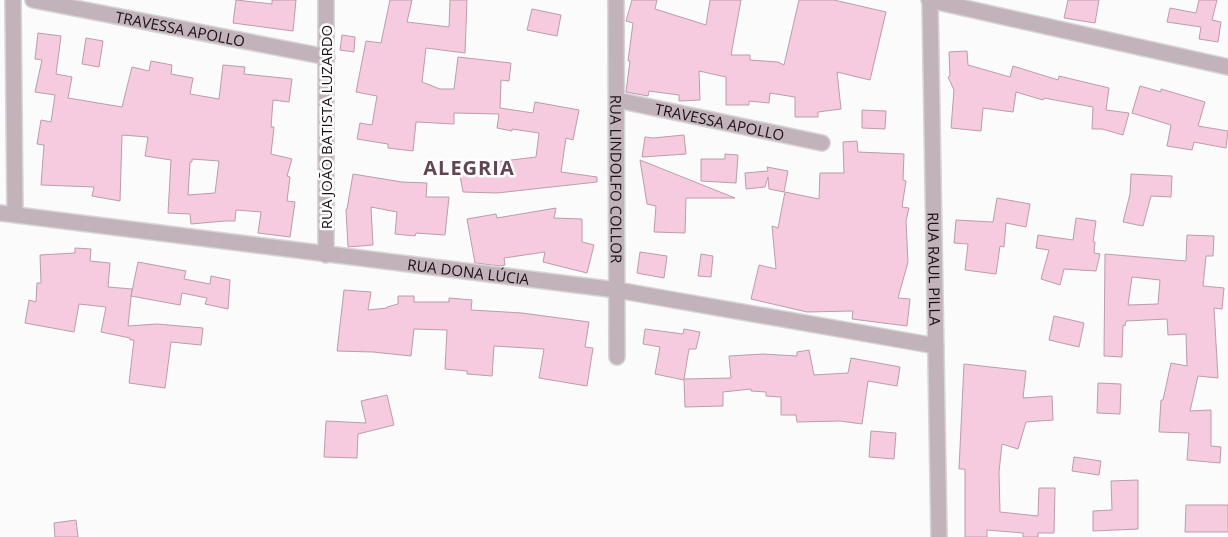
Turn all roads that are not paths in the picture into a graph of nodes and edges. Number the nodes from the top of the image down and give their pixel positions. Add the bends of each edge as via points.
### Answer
1 (12, 0) edge
2 (33, 0) edge
3 (326, 0) edge
4 (616, 0) edge
5 (930, 0) edge
6 (327, 57) junction
7 (1228, 68) edge
8 (617, 100) junction
9 (822, 143) dead end
10 (8, 213) edge
11 (326, 255) junction
12 (616, 290) junction
13 (936, 346) junction
14 (617, 357) dead end
15 (939, 537) edge

1 - 10 street
2 - 6 street, TRAVESSA APOLLO
3 - 6 street, RUA JOÃO BATISTA LUZARDO
4 - 8 street, RUA LINDOLFO COLLOR
5 - 7 street
5 - 13 street, RUA RAUL PILLA
6 - 11 street, RUA JOÃO BATISTA LUZARDO
8 - 9 street, TRAVESSA APOLLO
8 - 12 street, RUA LINDOLFO COLLOR
10 - 11 street, RUA DONA LÚCIA
11 - 12 street, RUA DONA LÚCIA
12 - 13 street, RUA DONA LÚCIA
12 - 14 street, RUA LINDOLFO COLLOR
13 - 15 street, RUA RAUL PILLA

